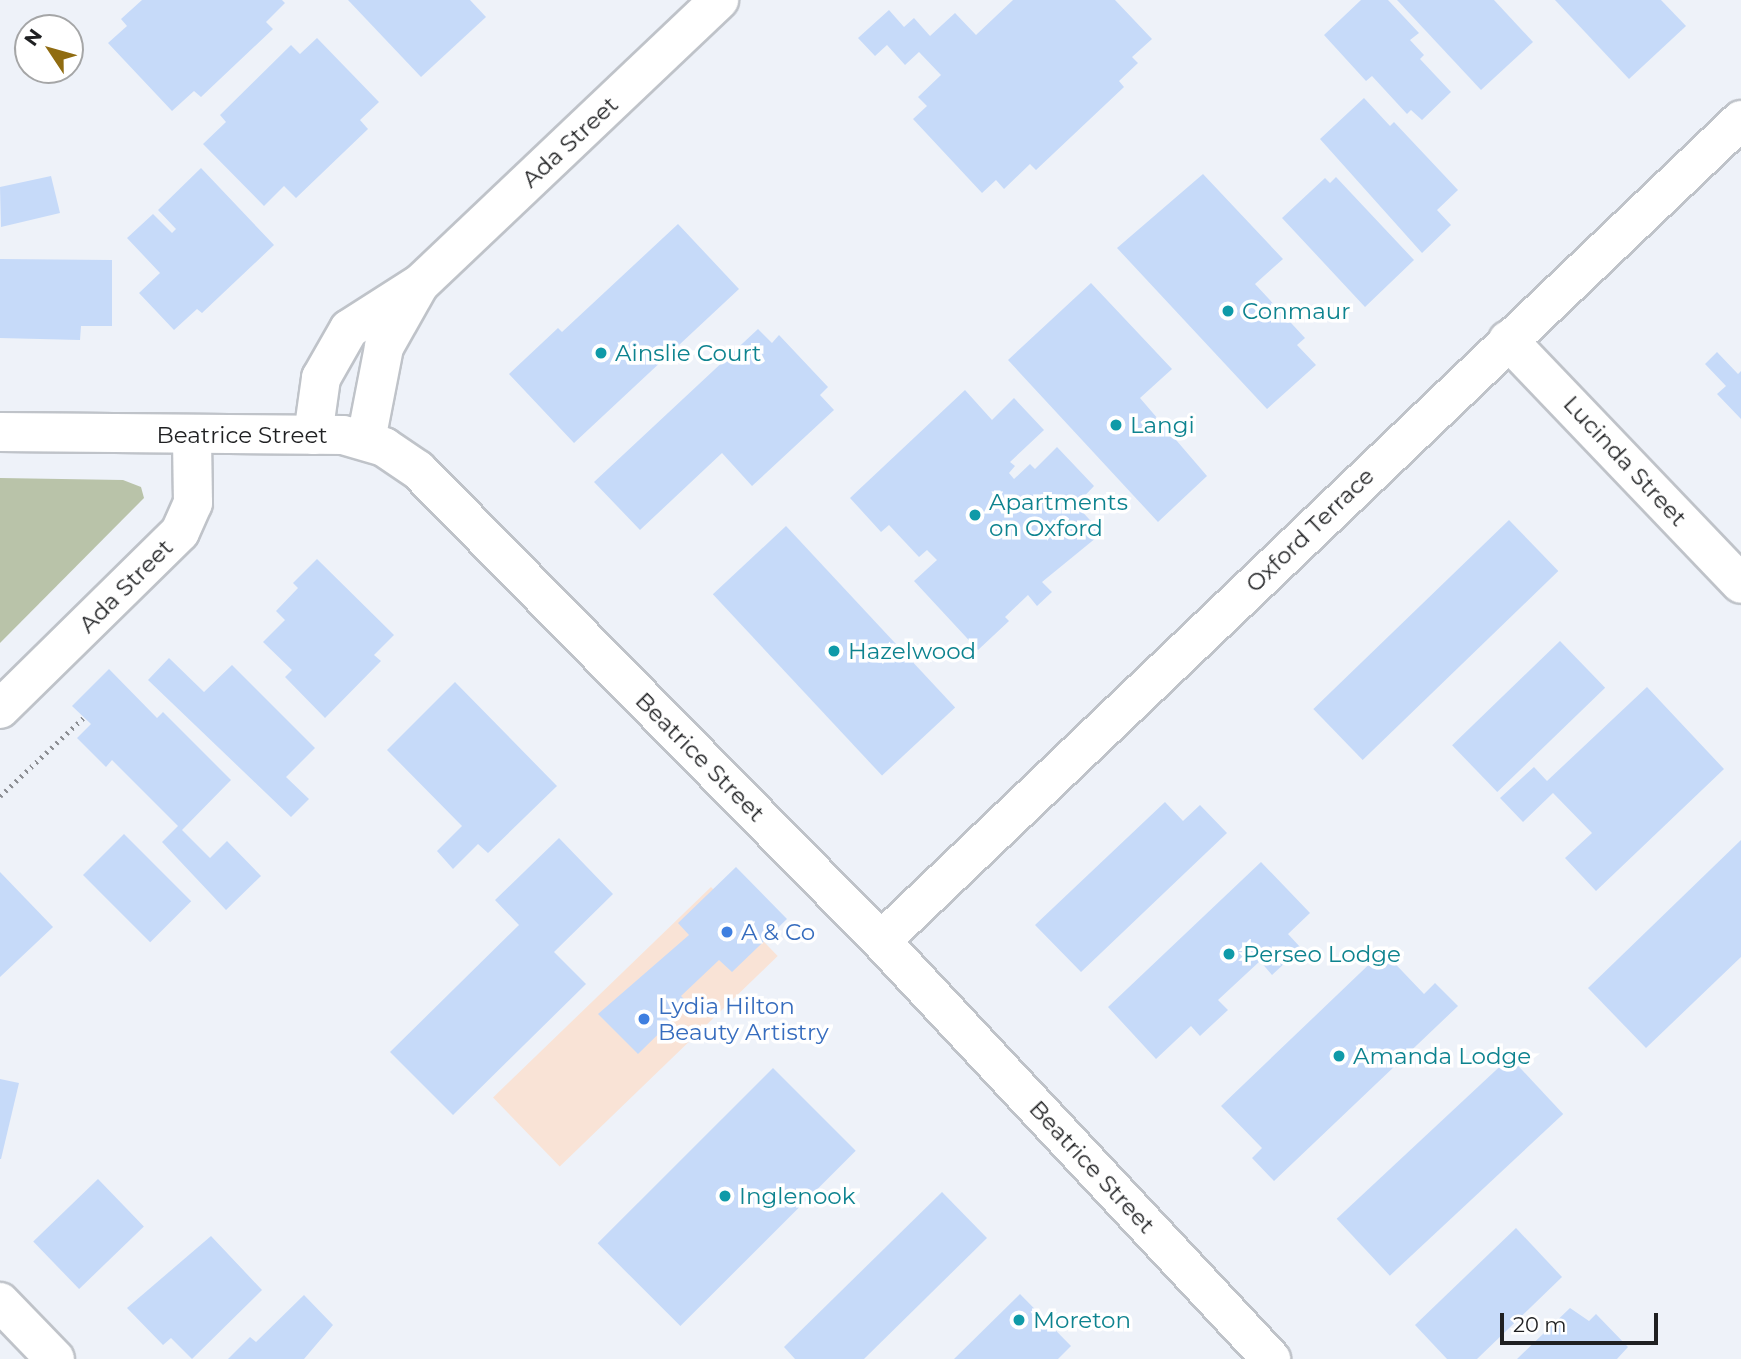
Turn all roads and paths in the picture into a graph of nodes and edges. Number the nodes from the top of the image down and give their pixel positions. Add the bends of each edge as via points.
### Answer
1 (719, 0) edge
2 (1741, 120) edge
3 (421, 283) junction
4 (1508, 340) junction
5 (0, 432) edge
6 (313, 435) junction
7 (192, 436) junction
8 (366, 440) junction
9 (1741, 584) edge
10 (0, 709) edge
11 (84, 717) dead end
12 (0, 796) edge
13 (881, 941) junction
14 (0, 1302) edge
15 (55, 1359) edge
16 (1271, 1359) edge

1 - 3 street, Ada Street
2 - 4 street, Oxford Terrace
3 - 6 street, Ada Street via 369,313 341,338 321,378
3 - 8 street, Ada Street via 384,347
4 - 9 street, Lucinda Street
4 - 13 street, Oxford Terrace
5 - 7 street, Beatrice Street
6 - 7 street, Beatrice Street
6 - 8 street, Beatrice Street
7 - 10 street, Ada Street via 193,502 180,532
8 - 13 street, Beatrice Street via 394,453 426,477
11 - 12 path
13 - 16 street, Beatrice Street
14 - 15 street

